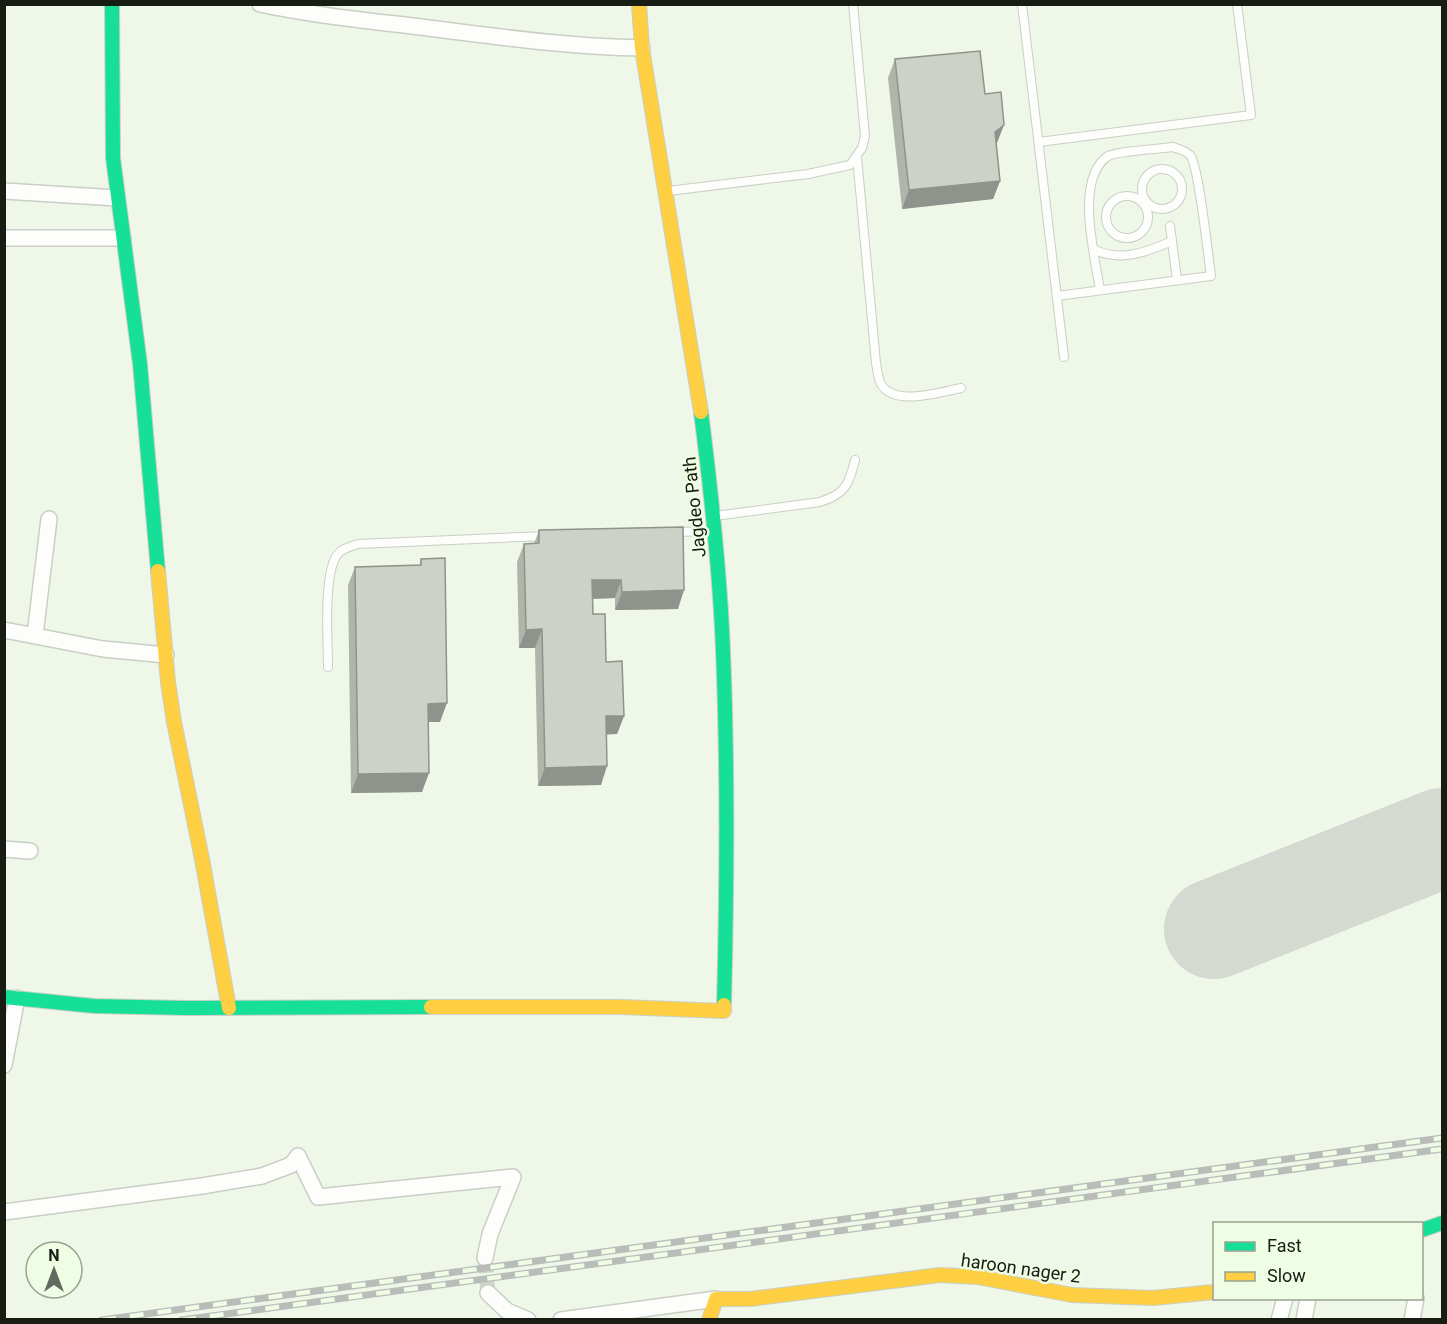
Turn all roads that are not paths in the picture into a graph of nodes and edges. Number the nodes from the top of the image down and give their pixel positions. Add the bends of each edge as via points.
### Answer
1 (112, 4) edge
2 (260, 4) edge
3 (639, 4) edge
4 (854, 4) edge
5 (1022, 4) edge
6 (1237, 4) edge
7 (642, 48) junction
8 (1039, 142) junction
9 (857, 157) junction
10 (4, 191) edge
11 (666, 191) junction
12 (117, 198) junction
13 (1144, 202) junction
14 (1106, 216) junction
15 (1090, 218) junction
16 (1170, 226) dead end
17 (4, 238) edge
18 (123, 238) junction
19 (1172, 241) junction
20 (1095, 250) junction
21 (1177, 280) junction
22 (1100, 290) junction
23 (1057, 296) junction
24 (1064, 357) dead end
25 (961, 388) dead end
26 (855, 460) dead end
27 (714, 516) junction
28 (49, 519) dead end
29 (716, 531) junction
30 (669, 532) edge
31 (554, 536) edge
32 (4, 630) edge
33 (35, 635) junction
34 (166, 655) junction
35 (328, 668) dead end
36 (4, 849) edge
37 (30, 851) dead end
38 (11, 998) edge
39 (229, 1008) junction
40 (4, 1065) edge
41 (4, 1212) edge
42 (1443, 1223) edge
43 (1423, 1230) edge
44 (485, 1258) tunnel mouth
45 (1213, 1292) edge
46 (488, 1293) tunnel mouth
47 (716, 1299) junction
48 (1285, 1300) edge
49 (1308, 1300) edge
50 (1416, 1300) edge
51 (528, 1320) edge
52 (561, 1320) edge
53 (709, 1320) edge
54 (1279, 1320) edge
55 (1304, 1320) edge
56 (1412, 1320) edge

1 - 12 street via 111,121
2 - 7 street via 526,41
3 - 7 street, Jagdeo Path
4 - 9 lane via 865,119 865,136
5 - 8 lane
6 - 8 lane via 1251,115
7 - 11 street, Jagdeo Path
8 - 23 lane
9 - 11 lane via 849,165 808,174
9 - 25 lane via 880,384 890,394 903,397
10 - 12 street
11 - 27 street, Jagdeo Path
12 - 18 street
13 - 13 lane via 1161,210 1173,206 1183,190 1179,177 1160,169 1148,175 1142,186
13 - 14 lane via 1123,196 1111,203
13 - 14 lane via 1148,222 1135,237 1114,234
14 - 15 lane
15 - 20 lane
15 - 21 lane via 1091,181 1096,169 1110,155 1173,147 1190,154 1196,171 1210,276
16 - 19 lane
17 - 18 street
18 - 34 street via 142,392
19 - 20 lane via 1117,257
19 - 21 lane
20 - 22 lane
21 - 22 lane
22 - 23 lane
23 - 24 lane
26 - 27 lane via 850,481 835,497
27 - 29 street, Jagdeo Path
28 - 33 street
29 - 30 lane
29 - 39 street, Jagdeo Path via 725,710 724,1011 598,1007
31 - 35 lane via 358,544 344,549 331,577
32 - 33 street
33 - 34 street via 103,649
34 - 39 street via 174,722
36 - 37 street
38 - 39 street via 94,1006
38 - 40 street
41 - 44 street via 262,1176 291,1165 298,1156 318,1197 513,1177 490,1234
42 - 43 street
45 - 47 street, haroon nager 2 via 1153,1298 1072,1295 978,1276 940,1275 750,1299
46 - 51 street via 507,1311
47 - 52 street
47 - 53 street
48 - 54 street
49 - 55 street
50 - 56 street

